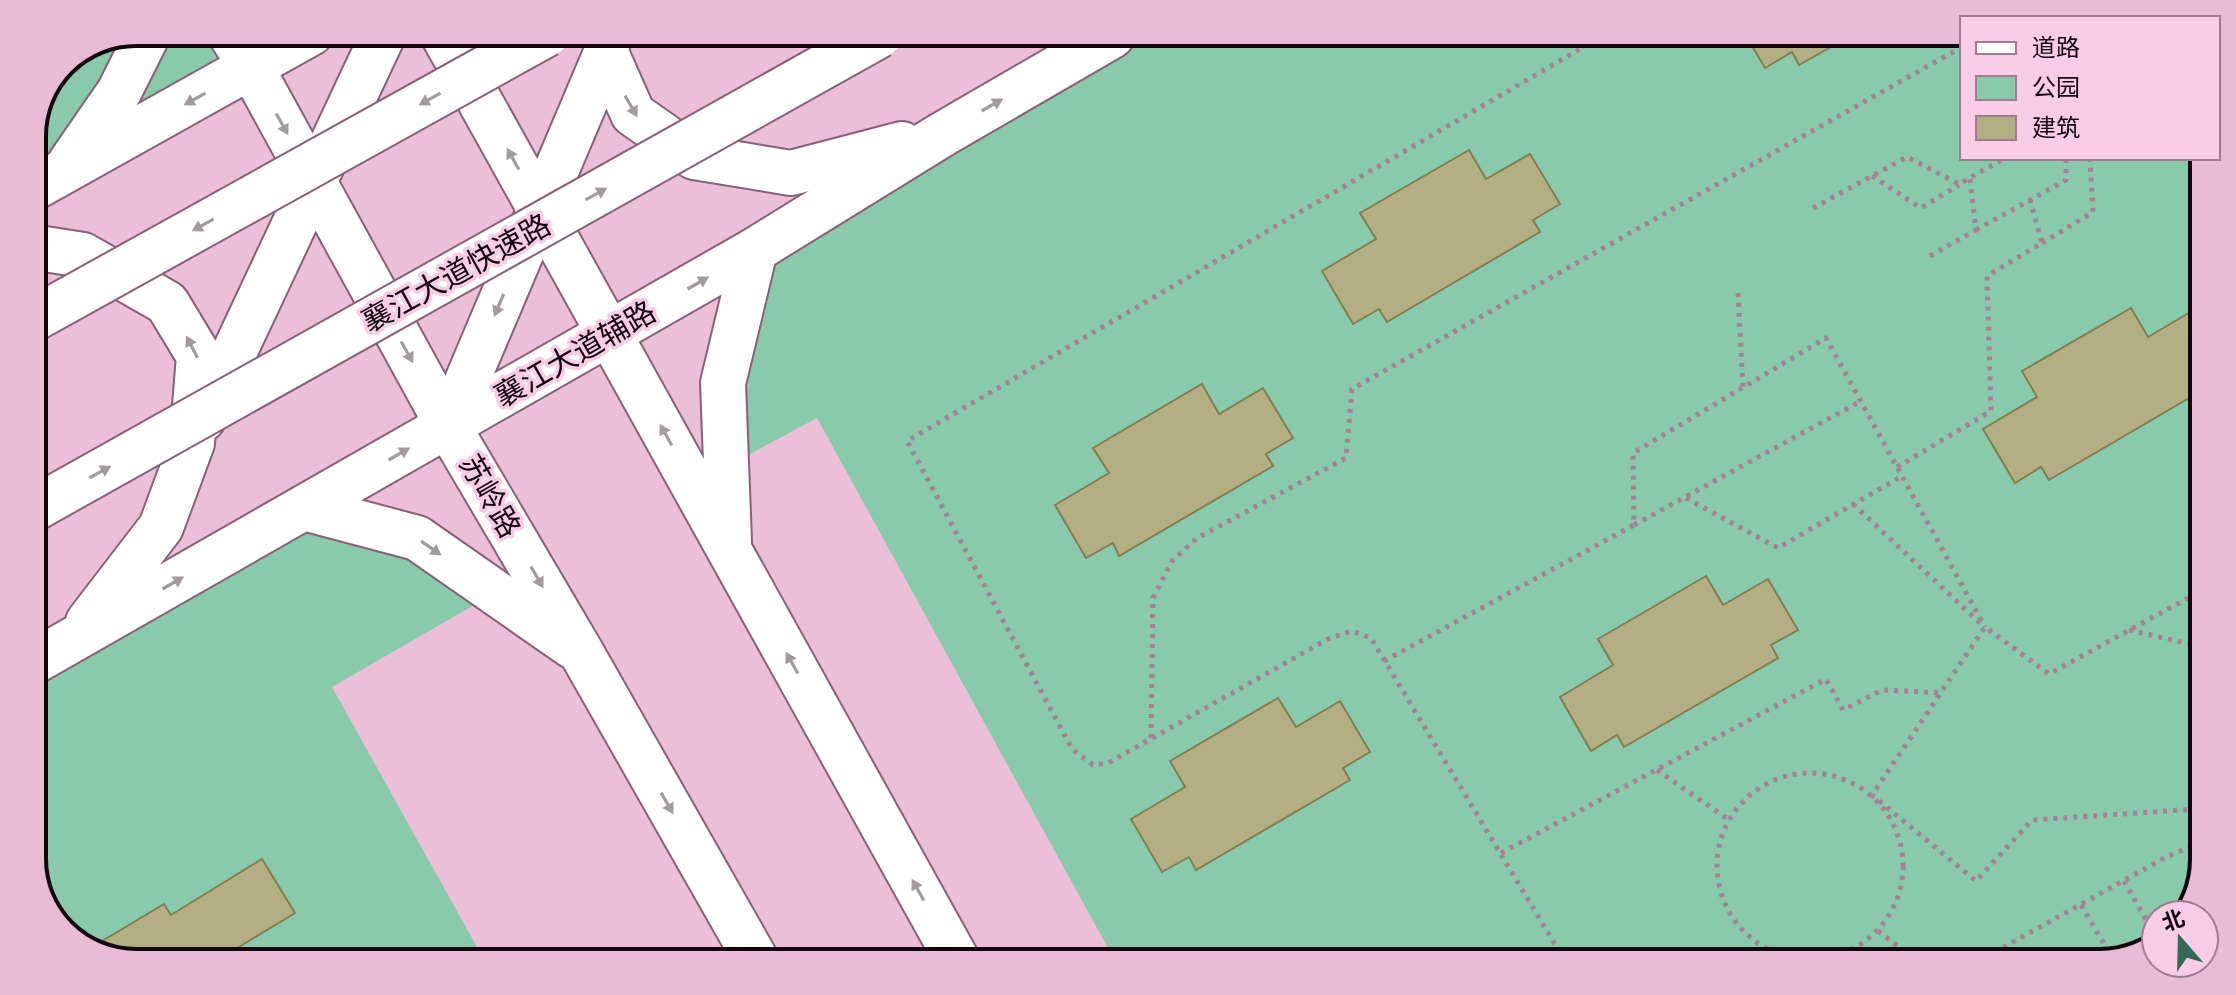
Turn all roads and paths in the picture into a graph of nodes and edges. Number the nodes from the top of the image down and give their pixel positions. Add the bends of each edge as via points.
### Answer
1 (142, 46) edge
2 (378, 46) edge
3 (449, 46) edge
4 (525, 46) edge
5 (607, 46) edge
6 (609, 46) edge
7 (860, 46) edge
8 (1095, 46) edge
9 (1585, 46) edge
10 (1960, 48) edge
11 (240, 50) edge
12 (943, 134) junction
13 (2002, 160) edge
14 (2066, 160) edge
15 (2090, 160) edge
16 (1872, 176) junction
17 (49, 179) edge
18 (1970, 179) junction
19 (314, 182) junction
20 (1959, 184) junction
21 (2030, 200) junction
22 (540, 208) junction
23 (1813, 208) dead end
24 (1976, 230) junction
25 (2042, 243) junction
26 (46, 249) edge
27 (755, 250) junction
28 (1930, 256) dead end
29 (1738, 293) dead end
30 (46, 312) edge
31 (611, 334) junction
32 (1743, 388) junction
33 (1861, 401) junction
34 (448, 426) junction
35 (192, 443) junction
36 (1897, 467) junction
37 (1902, 476) junction
38 (1685, 497) junction
39 (46, 502) edge
40 (1853, 504) junction
41 (304, 508) junction
42 (1634, 525) junction
43 (729, 551) junction
44 (2190, 598) edge
45 (1985, 627) junction
46 (2128, 630) junction
47 (75, 640) junction
48 (2190, 644) edge
49 (581, 652) junction
50 (46, 656) edge
51 (1384, 661) junction
52 (1942, 693) junction
53 (1151, 739) junction
54 (1657, 770) junction
55 (1872, 795) junction
56 (2190, 809) edge
57 (1729, 820) junction
58 (2190, 847) edge
59 (1501, 853) junction
60 (2124, 881) junction
61 (2081, 905) junction
62 (2140, 909) edge
63 (1878, 931) junction
64 (2107, 948) edge
65 (750, 949) edge
66 (951, 949) edge
67 (1558, 949) edge
68 (1766, 949) edge
69 (1854, 949) edge
70 (1902, 949) edge
71 (2001, 949) edge

1 - 17 main road via 119,92
2 - 19 main road
22 -> 3 main road
4 -> 30 main road, bridge
5 - 22 main road
6 -> 12 main road via 633,114 694,157 791,173
39 -> 7 main road, 襄江大道快速路, bridge
12 -> 8 main road, 襄江大道辅路
9 - 53 path via 907,441 1072,749 1093,765 1108,763
10 - 53 path via 1352,389 1346,458 1197,538 1172,561 1153,598
11 -> 17 main road
11 -> 19 main road, 苏岭路
12 - 27 main road, 襄江大道辅路
13 - 18 path
14 - 21 path via 2066,180
15 - 25 path via 2093,212
16 - 20 path via 1907,157
16 - 20 path via 1921,208
16 - 23 path
18 - 20 path
18 - 24 path
19 -> 34 main road, 苏岭路
19 - 35 main road
21 - 24 path
21 - 25 path
22 - 31 main road
22 -> 34 main road
24 - 28 path
25 - 36 path via 1987,276 1991,411
35 -> 26 main road via 199,356 167,303 83,255
31 -> 27 main road, 襄江大道辅路
27 - 43 main road via 723,383
29 - 32 path
31 - 34 main road, 襄江大道辅路
43 -> 31 main road
32 - 33 path via 1826,338
32 - 42 path via 1633,453
33 - 36 path
33 - 38 path
41 -> 34 main road, 襄江大道辅路
34 -> 49 main road, 苏岭路
35 - 47 main road via 161,527
36 - 37 path
37 - 40 path
37 - 45 path
38 - 40 path via 1778,548
38 - 42 path
40 - 45 path
47 -> 41 main road, 襄江大道辅路
41 -> 49 main road via 417,538
42 - 51 path
66 -> 43 main road
44 - 46 path
45 - 46 path via 2049,674
45 - 52 path
46 - 48 path
47 - 50 main road, 襄江大道辅路
49 -> 65 main road, 苏岭路
51 - 53 path via 1371,638 1352,631 1328,639
51 - 59 path
52 - 54 path via 1882,690 1843,710 1826,679
52 - 55 path
54 - 57 path
54 - 59 path
55 - 56 path via 1976,881 2032,820
55 - 57 path via 1830,775 1783,776 1754,791
55 - 63 path via 1891,819 1902,847 1903,877 1895,906
57 - 68 path via 1719,842 1716,874 1724,904 1742,931
58 - 60 path
59 - 67 path
60 - 61 path
60 - 62 path
61 - 64 path
61 - 71 path
63 - 69 path
63 - 70 path

